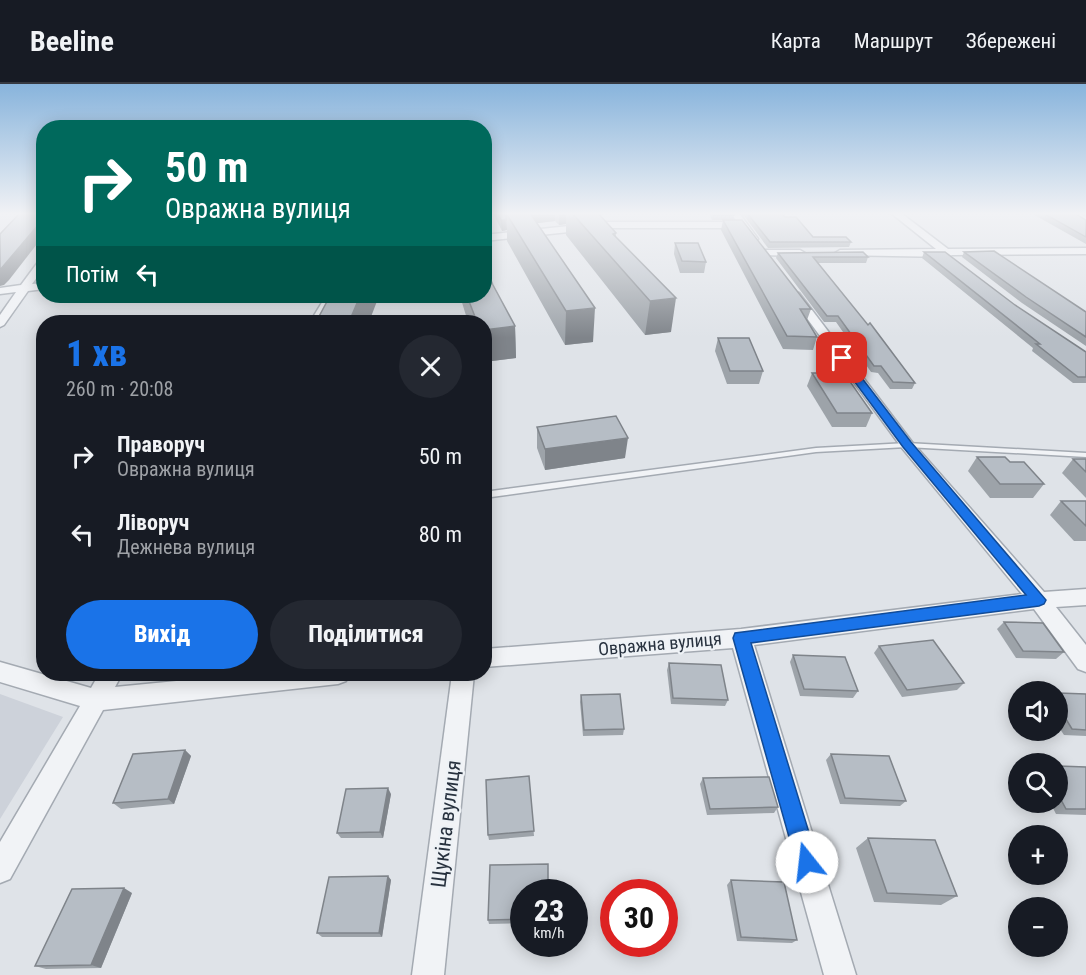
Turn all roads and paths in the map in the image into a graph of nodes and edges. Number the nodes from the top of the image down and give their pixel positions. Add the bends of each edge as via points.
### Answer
1 (764, 255) edge
2 (949, 255) edge
3 (964, 266) edge
4 (36, 271) edge
5 (36, 287) edge
6 (22, 289) junction
7 (0, 291) edge
8 (0, 323) edge
9 (907, 445) junction
10 (1086, 455) edge
11 (492, 494) edge
12 (1086, 597) edge
13 (1039, 600) junction
14 (741, 638) junction
15 (492, 657) edge
16 (1086, 662) edge
17 (0, 672) edge
18 (107, 681) edge
19 (273, 681) edge
20 (463, 681) edge
21 (96, 700) junction
22 (0, 869) edge
23 (428, 975) edge
24 (840, 975) edge

1 - 9 street
2 - 3 street
4 - 6 street
5 - 6 street
6 - 7 street
6 - 8 street
9 - 10 lane
9 - 11 lane via 816,450
9 - 13 street
12 - 13 street, Овражна вулиця
13 - 14 street, Овражна вулиця
13 - 16 street
14 - 15 street, Овражна вулиця
14 - 24 street
17 - 21 street
18 - 21 street
19 - 21 street
20 - 23 street, Щукіна вулиця
21 - 22 street

